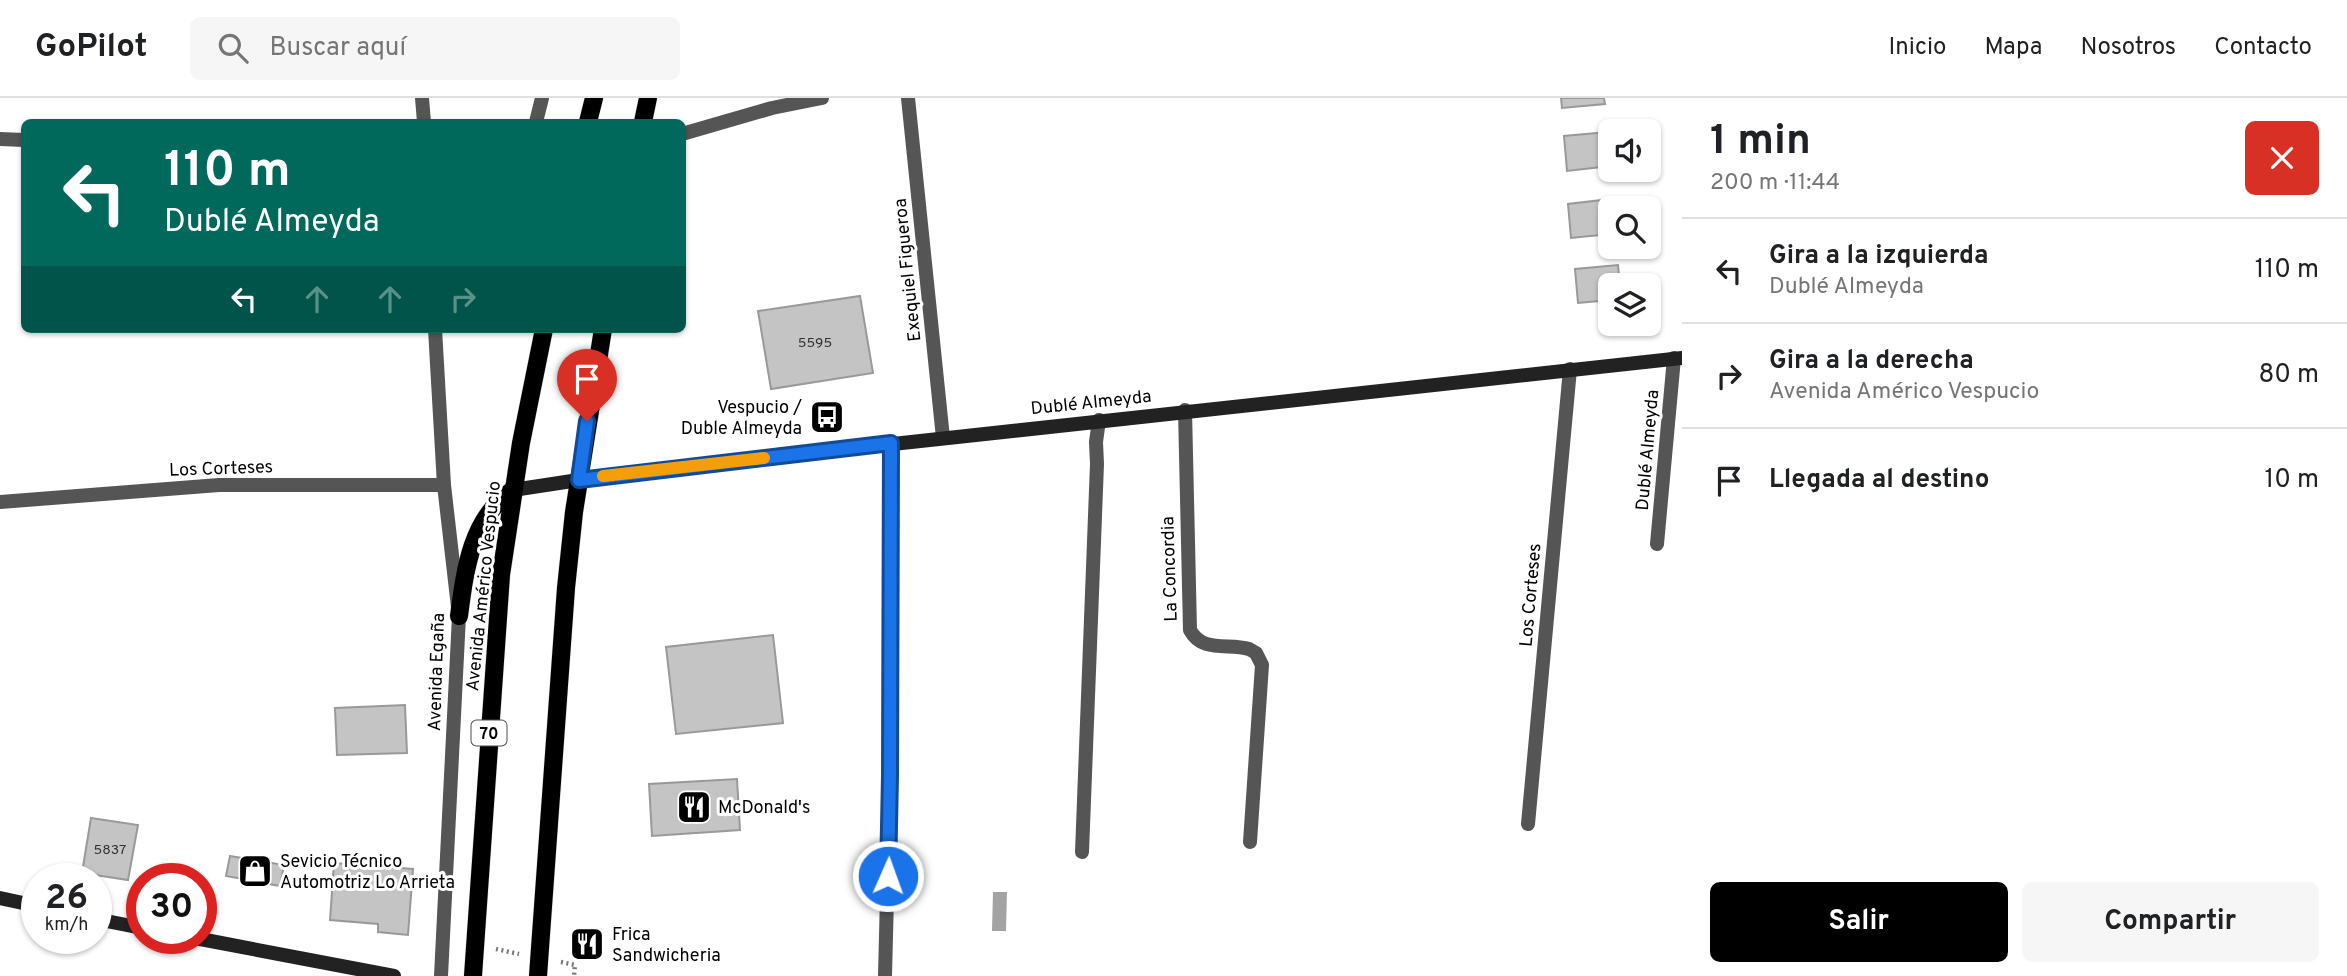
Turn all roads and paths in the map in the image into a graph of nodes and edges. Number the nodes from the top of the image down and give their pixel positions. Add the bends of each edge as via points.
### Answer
1 (422, 98) edge
2 (542, 98) edge
3 (594, 98) edge
4 (648, 98) edge
5 (822, 98) edge
6 (908, 98) edge
7 (424, 119) edge
8 (537, 119) edge
9 (589, 119) edge
10 (644, 119) edge
11 (686, 133) edge
12 (0, 139) edge
13 (21, 140) edge
14 (435, 333) edge
15 (543, 333) edge
16 (602, 333) edge
17 (1678, 358) edge
18 (1570, 369) junction
19 (1185, 410) junction
20 (1099, 420) junction
21 (943, 438) junction
22 (891, 443) junction
23 (579, 480) junction
24 (444, 485) junction
25 (513, 490) junction
26 (0, 502) edge
27 (1657, 544) dead end
28 (459, 616) junction
29 (1528, 824) dead end
30 (1250, 842) dead end
31 (1082, 852) dead end
32 (0, 898) edge
33 (21, 903) edge
34 (217, 942) edge
35 (575, 965) dead end
36 (394, 976) edge
37 (442, 976) edge
38 (473, 976) edge
39 (538, 976) edge
40 (574, 976) edge
41 (885, 976) edge

1 - 7 street
2 - 8 street
3 - 9 main road
4 - 10 main road
5 - 11 street
6 - 21 street, Exequiel Figueroa
12 - 13 street
14 - 24 street, Avenida Egaña
15 - 25 main road, Avenida Américo Vespucio / 70
16 - 23 main road
17 - 18 main road, Dublé Almeyda
17 - 27 street, Dublé Almeyda
18 - 19 main road, Dublé Almeyda
18 - 29 street, Los Corteses
19 - 20 main road, Dublé Almeyda
19 - 30 street, La Concordia via 1190,630 1202,643 1249,649 1262,665
20 - 21 main road, Dublé Almeyda
20 - 31 street
21 - 22 main road, Dublé Almeyda
22 - 23 main road, Dublé Almeyda
22 - 41 street
23 - 25 main road, Dublé Almeyda
23 - 39 main road via 566,588
24 - 26 street, Los Corteses via 219,485
24 - 28 street, Avenida Egaña
25 - 28 main road via 489,510 477,535
25 - 38 main road, Avenida Américo Vespucio / 70 via 495,637
28 - 37 street, Avenida Egaña
32 - 33 main road
34 - 36 main road
35 - 40 path

